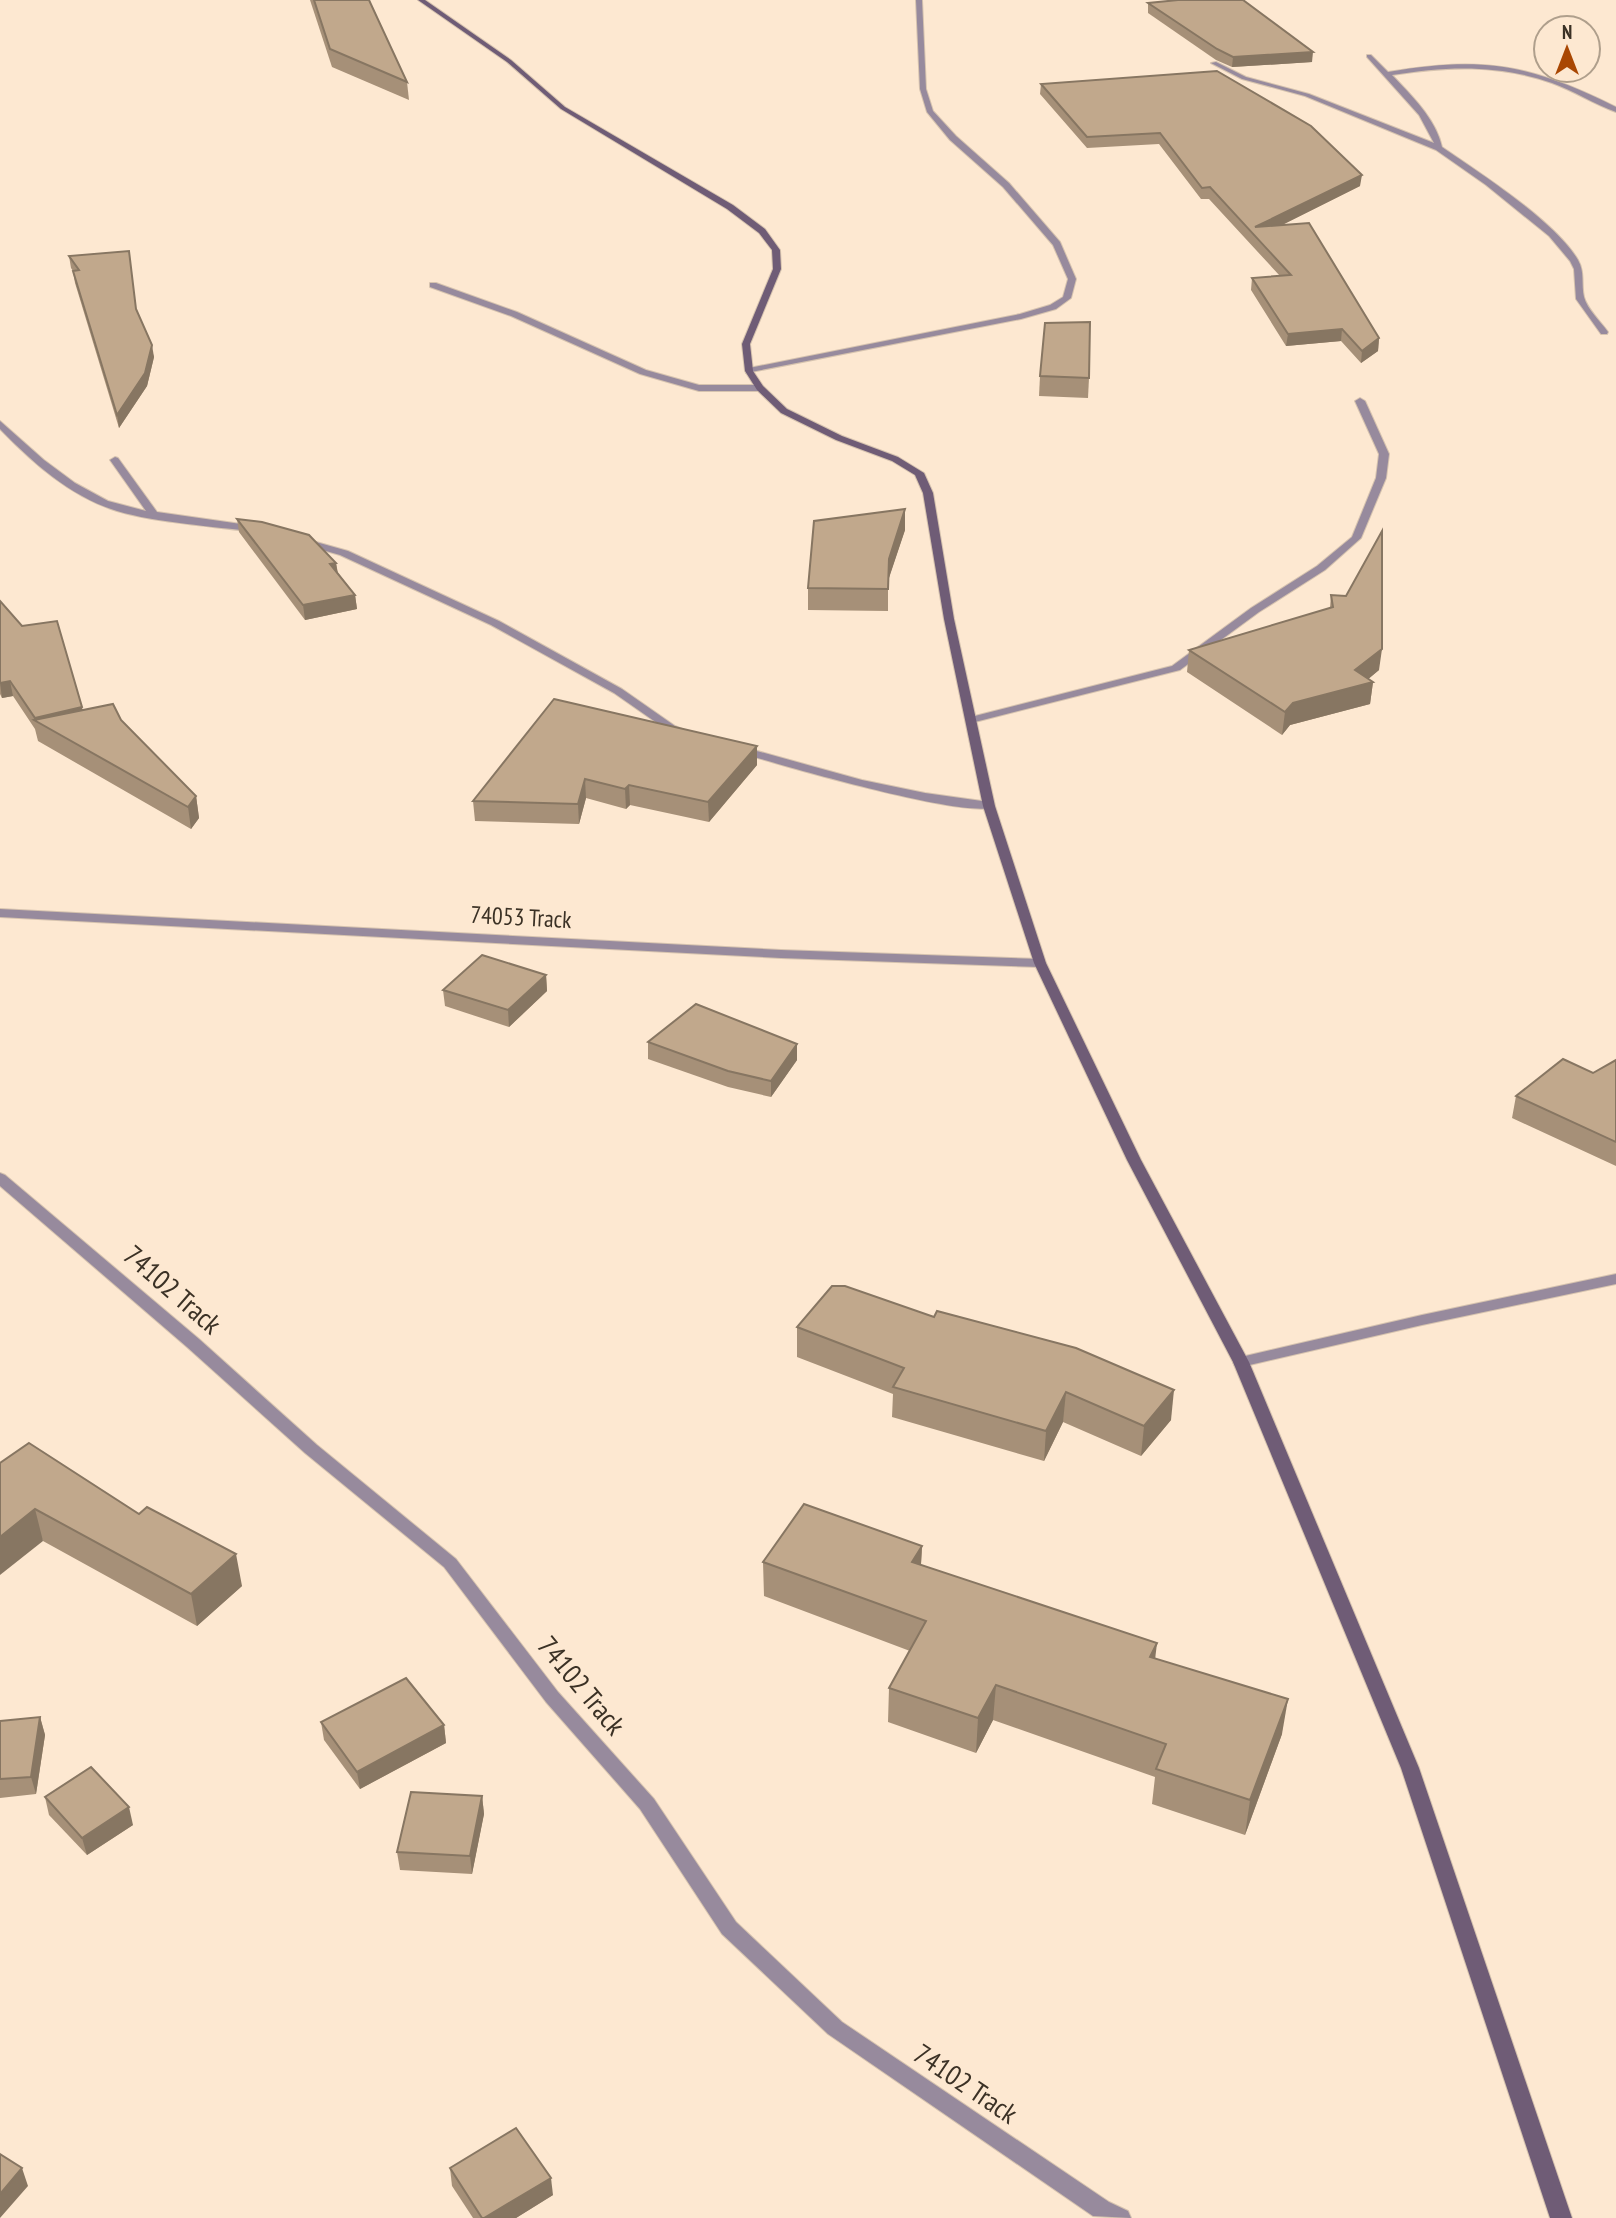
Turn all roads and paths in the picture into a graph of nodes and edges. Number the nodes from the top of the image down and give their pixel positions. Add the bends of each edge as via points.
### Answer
1 (421, 0) edge
2 (919, 0) edge
3 (1370, 57) dead end
4 (1214, 63) edge
5 (1386, 74) junction
6 (1616, 110) edge
7 (1439, 148) junction
8 (433, 285) dead end
9 (1604, 332) dead end
10 (749, 371) junction
11 (760, 388) junction
12 (1360, 401) dead end
13 (0, 424) edge
14 (115, 460) dead end
15 (154, 515) junction
16 (265, 530) edge
17 (291, 538) edge
18 (971, 720) junction
19 (695, 736) edge
20 (732, 747) edge
21 (989, 806) junction
22 (0, 913) edge
23 (1040, 963) junction
24 (0, 1178) edge
25 (1616, 1279) edge
26 (1241, 1362) junction
27 (1120, 2218) edge
28 (1561, 2218) edge

1 - 10 street via 509,61 563,108 762,230 776,250 777,269 747,344
2 - 10 street via 923,89 930,112 1006,185 1057,244 1072,279 1067,298 1021,316
3 - 5 street
4 - 7 street
5 - 6 street via 1464,64 1534,72
5 - 7 street via 1423,117
7 - 9 street via 1552,234 1574,260 1580,299
8 - 11 street via 514,314 643,372 699,388
10 - 11 street
11 - 18 street via 785,411 919,472 928,493
12 - 18 street via 1384,454 1381,478 1356,538 1321,568 1176,668
13 - 15 street via 22,447 75,486 120,509
14 - 15 street
15 - 16 street
17 - 19 street via 344,553 495,622 618,691 671,728
18 - 21 street
20 - 21 street via 854,784
21 - 23 street
22 - 23 street, 74053 Track
23 - 26 street via 1134,1160
24 - 27 street, 74102 Track via 311,1449 450,1563 552,1697 647,1804 729,1928 835,2028
25 - 26 street
26 - 28 street via 1410,1768

